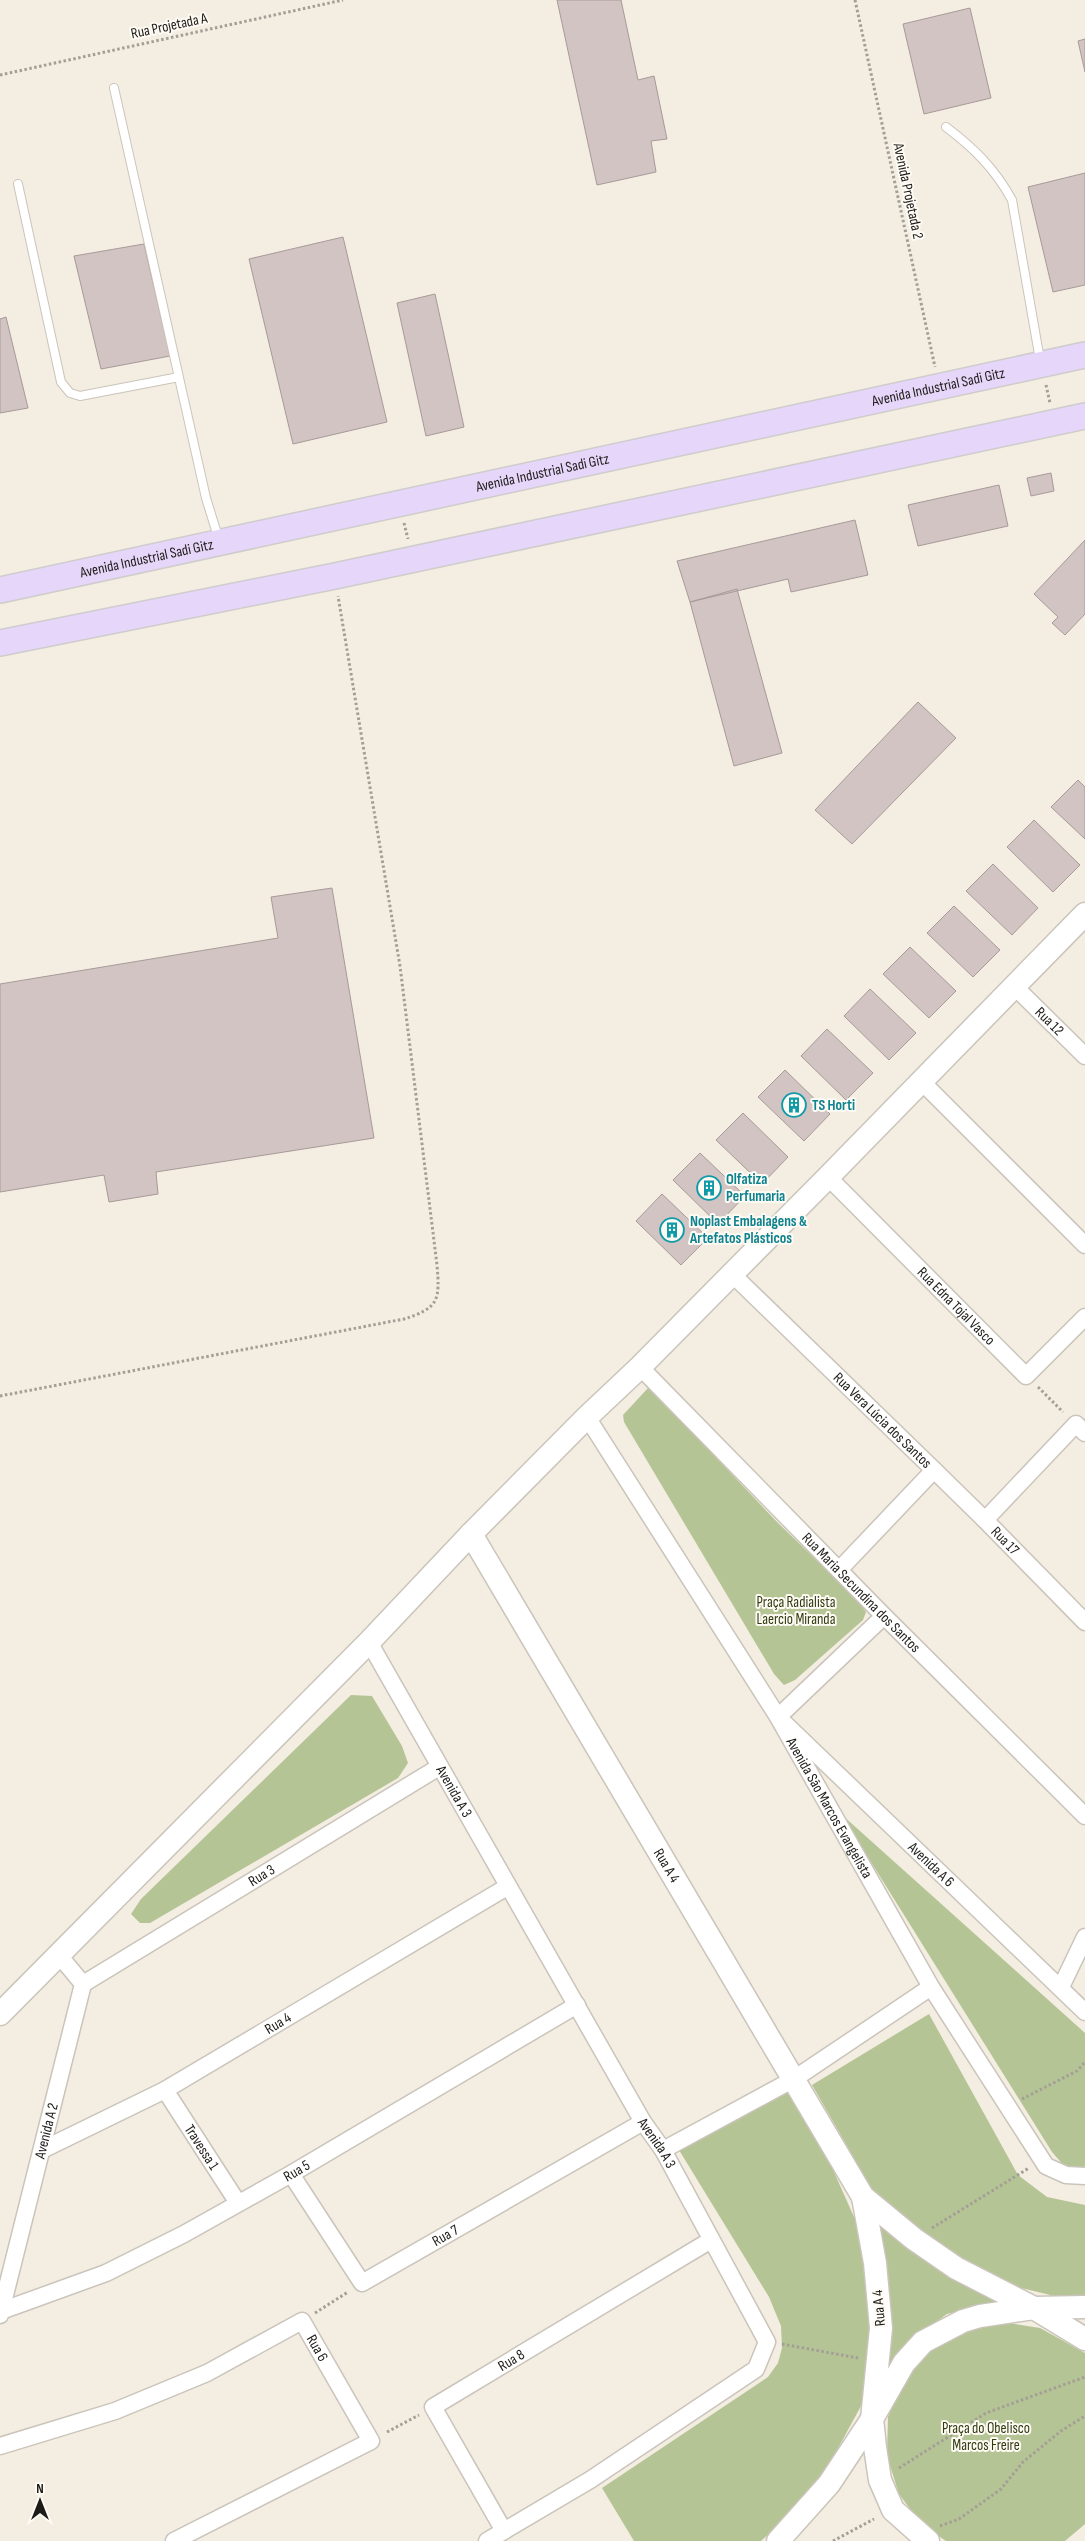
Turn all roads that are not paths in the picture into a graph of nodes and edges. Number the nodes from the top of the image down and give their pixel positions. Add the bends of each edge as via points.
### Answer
1 (114, 88) dead end
2 (946, 127) dead end
3 (18, 184) dead end
4 (1085, 355) edge
5 (1041, 365) junction
6 (179, 377) junction
7 (1085, 416) edge
8 (219, 542) junction
9 (0, 590) edge
10 (0, 643) edge
11 (1085, 914) edge
12 (1014, 986) junction
13 (1085, 1056) edge
14 (921, 1081) junction
15 (828, 1177) junction
16 (1085, 1244) edge
17 (732, 1274) junction
18 (1085, 1317) edge
19 (640, 1367) junction
20 (587, 1417) junction
21 (1080, 1429) edge
22 (934, 1470) junction
23 (984, 1520) junction
24 (471, 1534) junction
25 (840, 1570) junction
26 (884, 1616) junction
27 (1085, 1622) edge
28 (368, 1642) junction
29 (778, 1717) junction
30 (439, 1767) junction
31 (1085, 1816) edge
32 (507, 1887) junction
33 (1085, 1937) edge
34 (58, 1954) junction
35 (83, 1984) junction
36 (931, 1987) junction
37 (1061, 1987) junction
38 (577, 2005) junction
39 (1085, 2012) edge
40 (0, 2014) edge
41 (794, 2079) junction
42 (165, 2090) junction
43 (643, 2122) junction
44 (42, 2150) junction
45 (663, 2150) junction
46 (291, 2174) junction
47 (1085, 2176) edge
48 (863, 2196) junction
49 (238, 2203) junction
50 (712, 2240) junction
51 (1085, 2307) edge
52 (1034, 2308) junction
53 (1, 2313) edge
54 (1085, 2339) edge
55 (872, 2419) junction
56 (0, 2446) edge
57 (504, 2531) junction
58 (923, 2538) edge
59 (174, 2541) edge
60 (487, 2541) edge
61 (778, 2541) edge

1 - 6 lane
2 - 5 lane via 974,148 1001,180 1012,200
3 - 6 lane via 61,382 70,393 80,396
4 - 5 main road, Avenida Industrial Sadi Gitz
5 - 8 main road, Avenida Industrial Sadi Gitz
6 - 8 lane
7 - 10 main road via 335,576
8 - 9 main road, Avenida Industrial Sadi Gitz
11 - 12 street
12 - 13 street, Rua 12
12 - 14 street
14 - 15 street
14 - 16 street
15 - 17 street
15 - 18 street, Rua Edna Tojal Vasco via 1026,1376
17 - 19 street
17 - 22 street, Rua Vera Lúcia dos Santos
19 - 20 street
19 - 25 street, Rua Maria Secundina dos Santos
20 - 24 street
20 - 29 street, Avenida São Marcos Evangelista
21 - 23 street, Rua 17
22 - 23 street
22 - 25 street, Rua Vera Lúcia dos Santos
23 - 27 street, Rua 17
24 - 28 street
24 - 41 street, Rua A 4
25 - 26 street, Rua Maria Secundina dos Santos
26 - 29 street
26 - 31 street, Rua Maria Secundina dos Santos
28 - 30 street, Avenida A 3
28 - 34 street
29 - 36 street, Avenida São Marcos Evangelista
29 - 37 street, Avenida A 6
30 - 32 street, Avenida A 3
30 - 35 street, Rua 3
32 - 38 street, Avenida A 3
32 - 42 street, Rua 4
33 - 37 street
34 - 35 street
34 - 40 street
35 - 44 street, Avenida A 2
36 - 41 street
36 - 47 street, Avenida São Marcos Evangelista via 1046,2166 1066,2175
37 - 39 street, Avenida A 6
38 - 43 street, Avenida A 3
38 - 46 street, Rua 5
41 - 45 street
41 - 48 street, Rua A 4
42 - 44 street, Rua 4
42 - 49 street, Travessa 1
43 - 45 street, Avenida A 3
43 - 46 street, Rua 7 via 362,2283
44 - 53 street, Avenida A 2
45 - 50 street, Avenida A 3
46 - 49 street, Rua 5
48 - 52 street, Rua A 4 via 914,2240 956,2268
48 - 55 street, Rua A 4 via 880,2318
49 - 53 street, Rua 5 via 106,2273
50 - 57 street, Avenida A 3 via 767,2342 756,2369 590,2480
50 - 57 street, Rua 8 via 432,2407
51 - 52 street
52 - 54 street, Rua A 4
52 - 55 street via 963,2321 923,2342 904,2363
55 - 58 street via 880,2480 892,2510
55 - 61 street via 829,2484
56 - 59 street, Rua 6 via 115,2411 198,2377 302,2321 371,2441
57 - 60 street

